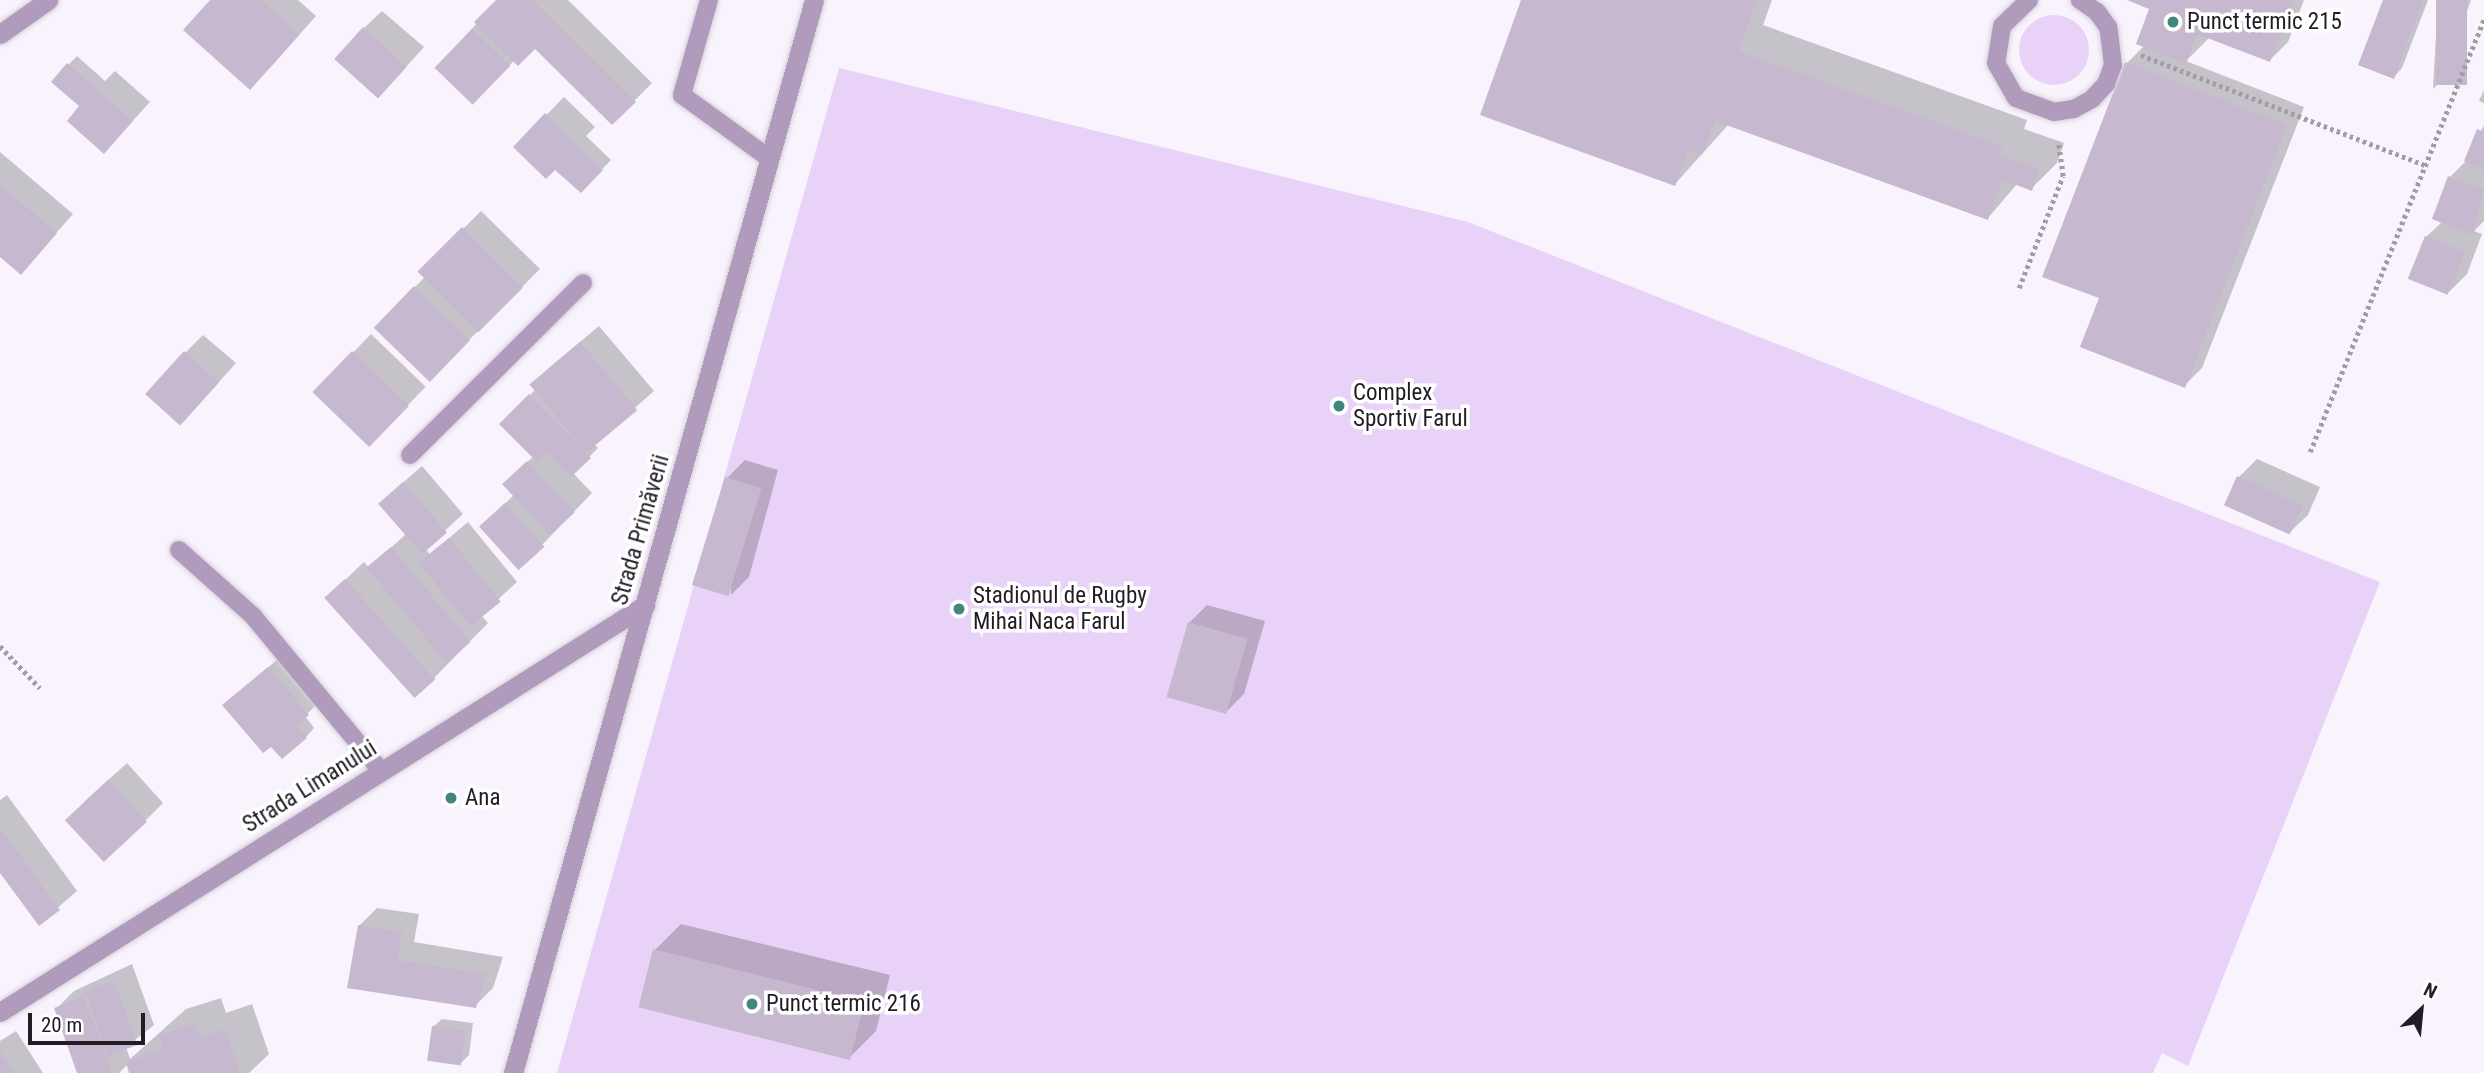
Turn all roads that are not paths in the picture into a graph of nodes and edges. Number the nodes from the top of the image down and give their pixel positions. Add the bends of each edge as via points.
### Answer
1 (48, 0) edge
2 (709, 0) edge
3 (814, 0) edge
4 (2029, 0) edge
5 (2080, 0) edge
6 (0, 34) edge
7 (769, 159) junction
8 (583, 283) dead end
9 (410, 456) dead end
10 (179, 550) dead end
11 (645, 605) junction
12 (381, 771) junction
13 (0, 1012) edge
14 (513, 1073) edge

1 - 6 street
2 - 7 lane via 682,95
3 - 7 street, Strada Primăverii
4 - 5 lane via 2002,26 1996,63 2017,98 2054,112 2074,109 2106,84 2114,45 2097,12
7 - 11 street, Strada Primăverii
8 - 9 lane
10 - 12 lane via 253,616
11 - 12 street, Strada Limanului
11 - 14 street, Strada Primăverii
12 - 13 street, Strada Limanului

